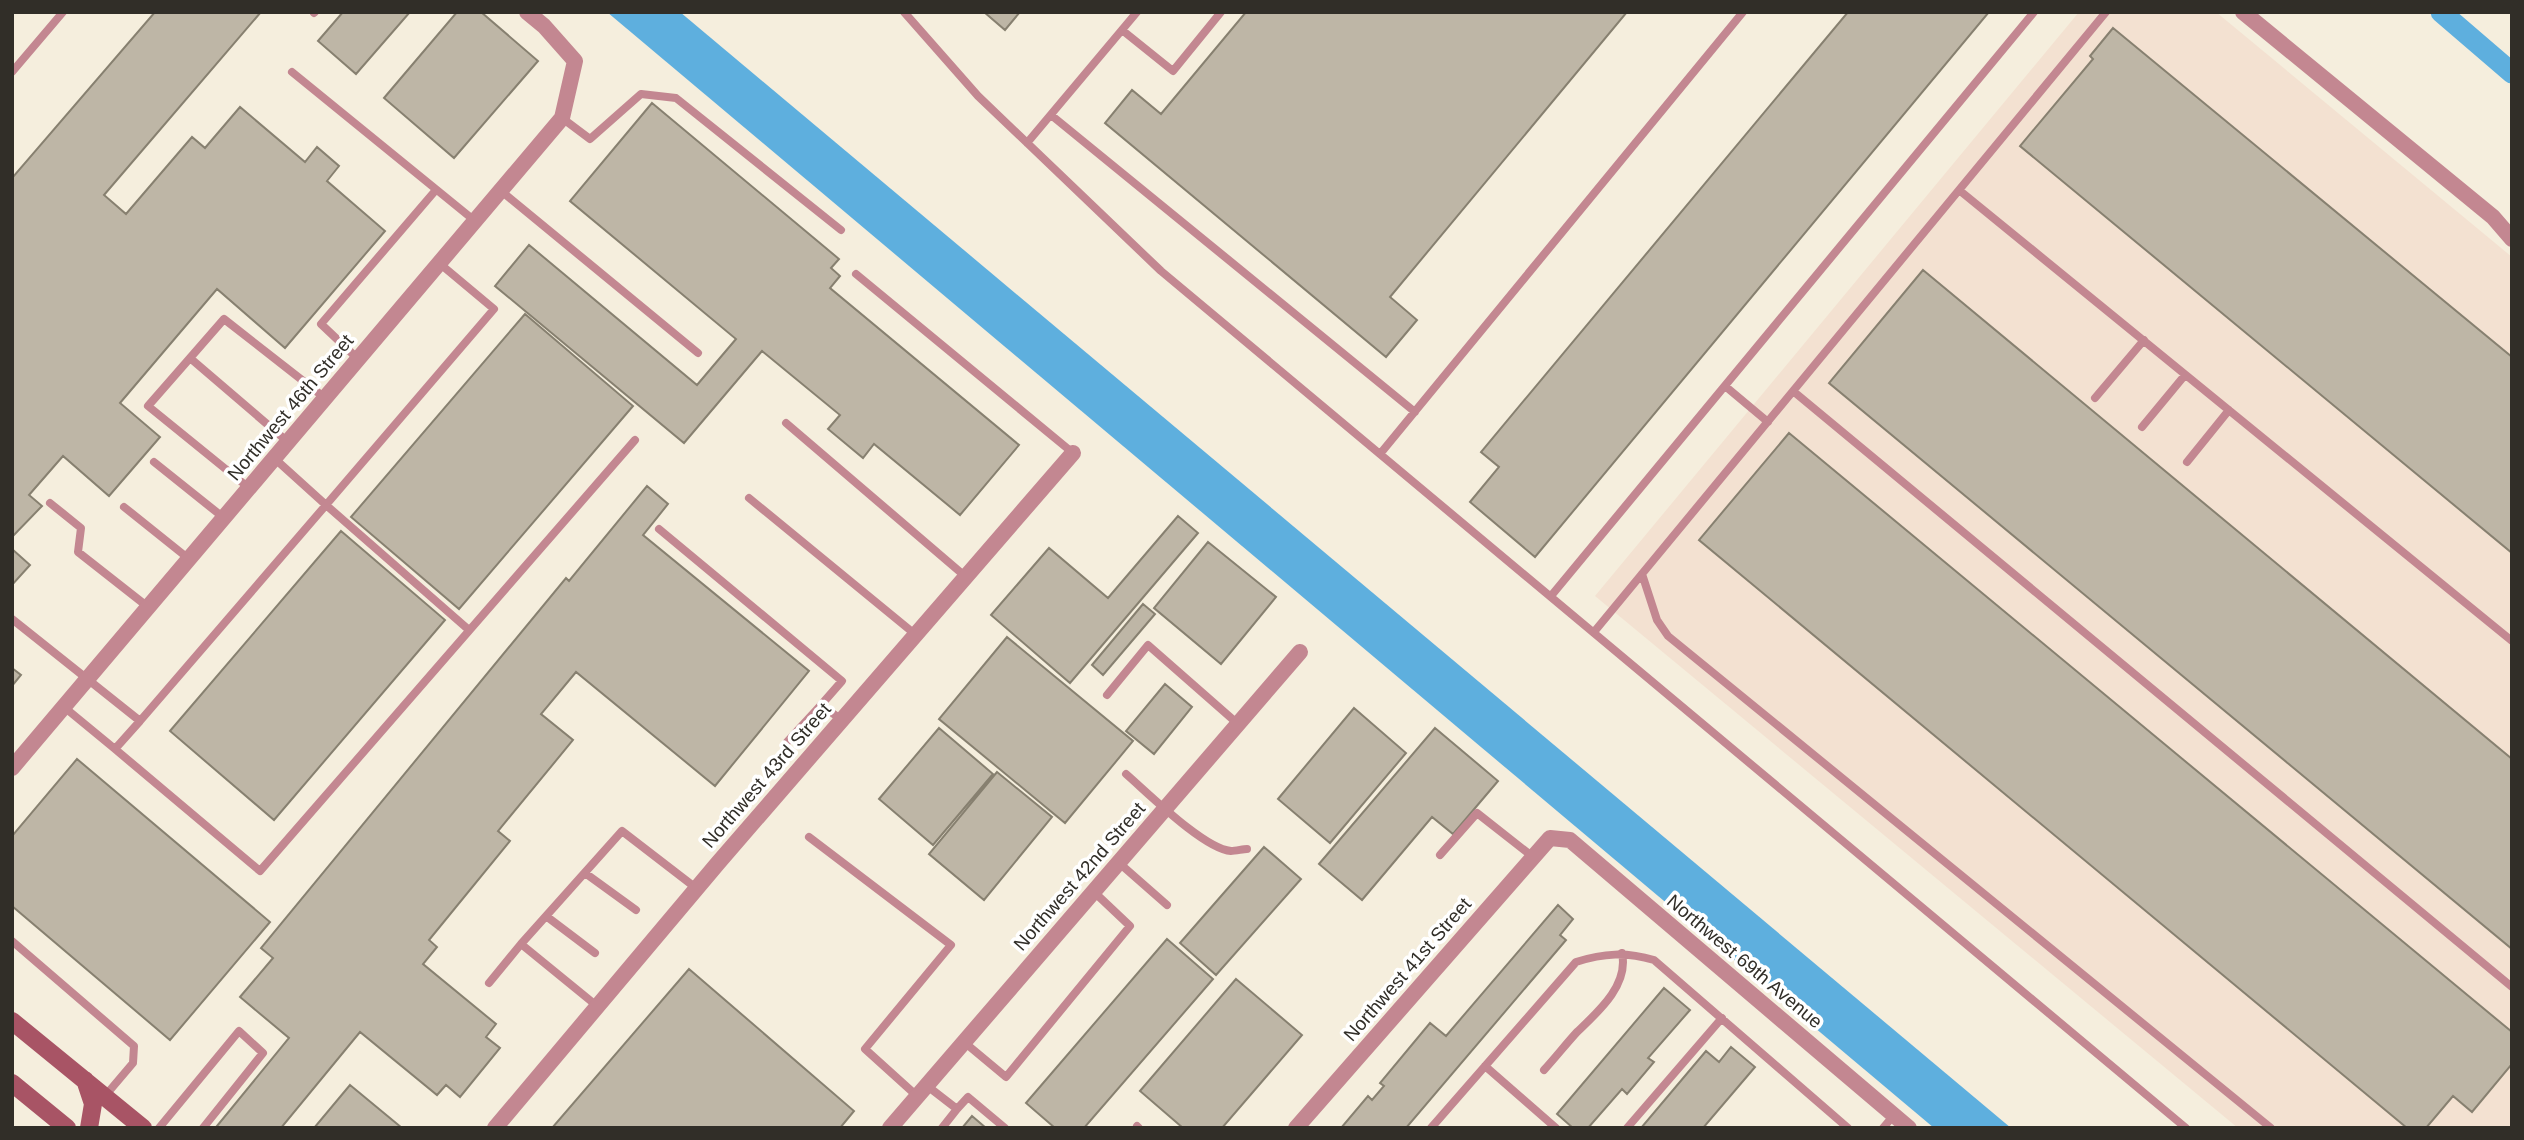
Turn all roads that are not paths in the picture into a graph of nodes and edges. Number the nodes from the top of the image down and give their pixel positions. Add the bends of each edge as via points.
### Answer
1 (63, 12) edge
2 (527, 12) edge
3 (904, 12) edge
4 (1137, 12) edge
5 (1221, 12) edge
6 (1743, 12) edge
7 (2034, 12) edge
8 (2106, 12) edge
9 (2243, 12) edge
10 (1122, 30) junction
11 (12, 72) edge
12 (292, 72) dead end
13 (1051, 115) junction
14 (562, 118) junction
15 (1027, 143) junction
16 (500, 190) junction
17 (1959, 190) junction
18 (435, 191) junction
19 (2493, 217) junction
20 (475, 221) junction
21 (2512, 227) edge
22 (841, 230) dead end
23 (2512, 239) edge
24 (439, 262) junction
25 (856, 274) dead end
26 (2144, 340) junction
27 (698, 352) dead end
28 (190, 358) junction
29 (358, 359) junction
30 (2185, 375) junction
31 (1725, 386) junction
32 (1793, 391) junction
33 (325, 398) junction
34 (2095, 398) dead end
35 (2229, 410) junction
36 (1415, 412) junction
37 (1768, 422) junction
38 (786, 423) dead end
39 (2142, 426) dead end
40 (635, 440) dead end
41 (288, 442) junction
42 (1073, 453) joint
43 (1380, 454) junction
44 (274, 458) junction
45 (154, 461) dead end
46 (2187, 462) dead end
47 (249, 488) junction
48 (749, 498) dead end
49 (50, 503) dead end
50 (326, 505) junction
51 (124, 507) dead end
52 (224, 518) junction
53 (659, 529) dead end
54 (188, 559) junction
55 (1642, 574) junction
56 (966, 577) junction
57 (1551, 596) junction
58 (148, 607) junction
59 (12, 619) edge
60 (469, 630) junction
61 (1594, 632) junction
62 (916, 635) junction
63 (2512, 641) edge
64 (1300, 652) dead end
65 (88, 679) junction
66 (1107, 695) dead end
67 (821, 705) junction
68 (64, 707) junction
69 (842, 720) junction
70 (140, 721) junction
71 (1238, 724) junction
72 (787, 742) dead end
73 (115, 749) junction
74 (14, 762) edge
75 (1126, 774) dead end
76 (1165, 808) junction
77 (809, 837) dead end
78 (1550, 838) joint
79 (1247, 849) dead end
80 (1440, 855) dead end
81 (1533, 857) junction
82 (1118, 862) junction
83 (585, 873) junction
84 (696, 888) junction
85 (1093, 891) junction
86 (1167, 905) dead end
87 (636, 910) dead end
88 (546, 916) junction
89 (12, 941) edge
90 (521, 944) junction
91 (595, 953) dead end
92 (1622, 953) junction
93 (489, 983) dead end
94 (2512, 987) edge
95 (597, 1006) junction
96 (1721, 1018) junction
97 (12, 1021) edge
98 (964, 1042) junction
99 (1485, 1066) junction
100 (1544, 1070) dead end
101 (85, 1080) junction
102 (12, 1083) edge
103 (922, 1091) junction
104 (105, 1096) junction
105 (957, 1109) junction
106 (1888, 1121) edge
107 (67, 1128) edge
108 (89, 1128) edge
109 (143, 1128) edge
110 (159, 1128) edge
111 (204, 1128) edge
112 (495, 1128) edge
113 (890, 1128) edge
114 (942, 1128) edge
115 (1005, 1128) edge
116 (1296, 1128) edge
117 (1431, 1128) edge
118 (1556, 1128) edge
119 (1628, 1128) edge
120 (1849, 1128) edge
121 (1909, 1128) edge
122 (2186, 1128) edge
123 (2271, 1128) edge

1 - 11 lane
2 - 14 street, Northwest 46th Street via 575,61
3 - 15 lane via 956,73
4 - 10 lane
5 - 10 lane via 1173,71
6 - 36 lane
7 - 31 lane
8 - 17 lane
9 - 19 street
10 - 13 lane
12 - 18 lane
13 - 15 lane
13 - 36 lane
14 - 16 street, Northwest 46th Street
14 - 22 lane via 590,139 641,94 676,98
15 - 43 lane via 1161,271
16 - 20 street, Northwest 46th Street
16 - 27 lane
17 - 26 lane
17 - 32 lane
18 - 20 lane
18 - 29 lane via 321,324
19 - 21 street
19 - 23 street
20 - 24 street, Northwest 46th Street
24 - 29 street, Northwest 46th Street
24 - 50 lane via 494,309
25 - 42 lane
26 - 30 lane
26 - 34 lane
28 - 33 lane via 223,318
28 - 41 lane
28 - 47 lane via 148,406
29 - 33 street, Northwest 46th Street
30 - 35 lane
30 - 39 lane
31 - 37 lane
31 - 57 lane
32 - 37 lane
32 - 94 lane
33 - 41 street, Northwest 46th Street
35 - 46 lane
35 - 63 lane
36 - 43 lane
37 - 55 lane
38 - 56 lane
40 - 60 lane
41 - 44 street, Northwest 46th Street
42 - 56 street, Northwest 43rd Street
43 - 57 lane
44 - 47 street, Northwest 46th Street
44 - 50 lane
45 - 52 lane
47 - 52 street, Northwest 46th Street
48 - 62 lane
49 - 58 lane via 81,528 78,552
50 - 60 lane
50 - 70 lane
51 - 54 lane
52 - 54 street, Northwest 46th Street
53 - 67 lane via 842,681
54 - 58 street, Northwest 46th Street
55 - 61 lane
55 - 123 lane via 1657,620 1668,636
56 - 62 street, Northwest 43rd Street
57 - 61 lane
58 - 65 street, Northwest 46th Street
59 - 65 lane
60 - 73 lane via 260,871
61 - 122 lane
62 - 69 street, Northwest 43rd Street
64 - 71 street, Northwest 42nd Street
65 - 68 street, Northwest 46th Street
65 - 70 lane
66 - 71 lane via 1148,645
67 - 69 lane
67 - 72 lane
68 - 73 lane
68 - 74 street, Northwest 46th Street
69 - 84 street, Northwest 43rd Street
70 - 73 lane
71 - 76 street, Northwest 42nd Street
75 - 76 lane
76 - 79 lane via 1206,841 1230,851
76 - 82 street, Northwest 42nd Street
77 - 103 lane via 951,945 865,1049
78 - 81 street, Northwest 41st Street
78 - 106 street, Northwest 69th Avenue via 1570,840
80 - 81 lane via 1477,813
81 - 116 street, Northwest 41st Street
82 - 85 street, Northwest 42nd Street
82 - 86 lane
83 - 84 lane via 622,831
83 - 87 lane
83 - 88 lane
84 - 95 street, Northwest 43rd Street
85 - 98 street, Northwest 42nd Street
85 - 98 lane via 1130,926 1006,1076
88 - 90 lane
88 - 91 lane
89 - 104 lane via 134,1046 133,1063
90 - 93 lane
90 - 95 lane
92 - 96 lane via 1654,960
92 - 99 lane via 1576,962
92 - 100 lane via 1624,965 1601,1012
95 - 112 street, Northwest 43rd Street
96 - 119 lane
96 - 120 lane
97 - 101 main road
98 - 103 street, Northwest 42nd Street
99 - 117 lane
99 - 118 lane
101 - 104 main road
101 - 108 main road via 93,1104
102 - 107 main road
103 - 105 lane
103 - 113 street, Northwest 42nd Street
104 - 109 main road
105 - 114 lane
105 - 115 lane via 968,1097
106 - 121 street, Northwest 69th Avenue
110 - 111 lane via 239,1031 263,1053

